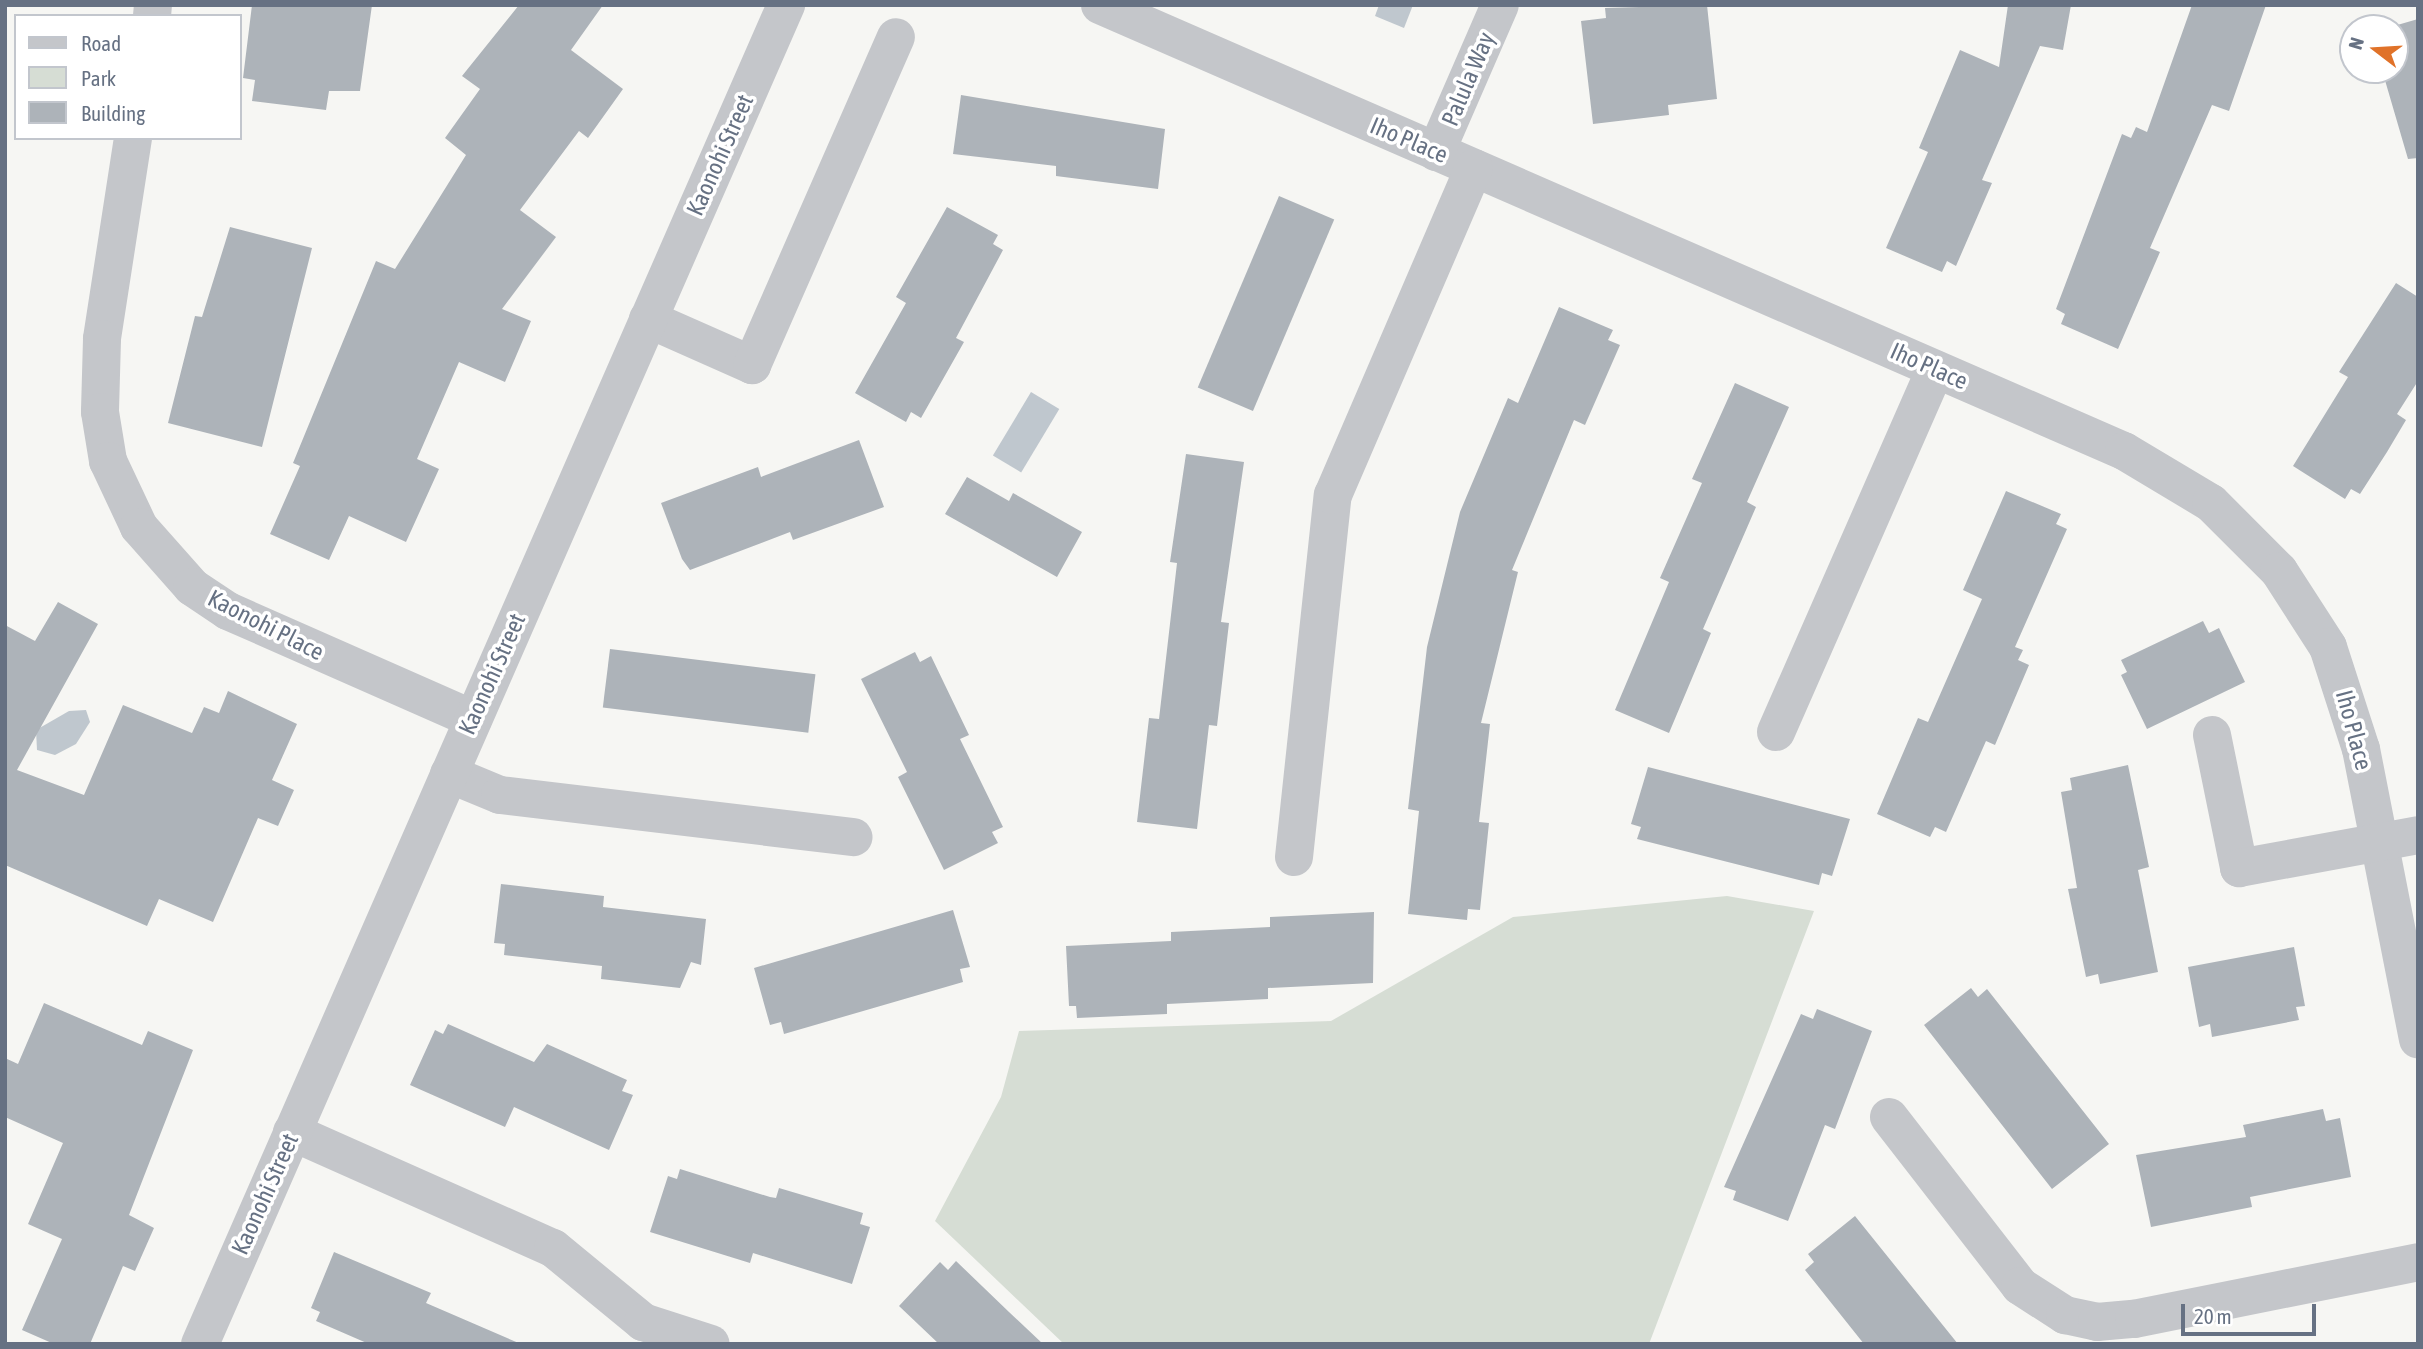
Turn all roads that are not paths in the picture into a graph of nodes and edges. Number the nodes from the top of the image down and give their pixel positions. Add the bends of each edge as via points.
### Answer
1 (786, 5) edge
2 (1100, 5) edge
3 (1500, 5) edge
4 (896, 37) dead end
5 (133, 140) edge
6 (1436, 152) junction
7 (1474, 168) junction
8 (648, 319) junction
9 (1935, 369) junction
10 (473, 719) junction
11 (1776, 732) dead end
12 (2212, 735) dead end
13 (449, 774) junction
14 (2418, 835) edge
15 (854, 837) dead end
16 (2379, 841) junction
17 (1294, 857) dead end
18 (2418, 1039) edge
19 (1889, 1117) dead end
20 (292, 1132) junction
21 (2418, 1262) edge
22 (200, 1344) edge
23 (711, 1344) edge

1 - 8 street, Kaonohi Street
2 - 6 street, Iho Place
3 - 6 street, Palula Way
4 - 8 street via 752,365
5 - 10 street, Kaonohi Place via 102,339 100,412 108,461 139,527 192,587 228,611
6 - 7 street, Iho Place
7 - 9 street, Iho Place
7 - 17 street via 1333,495
8 - 10 street, Kaonohi Street
9 - 11 street
9 - 16 street, Iho Place via 2171,476 2249,537 2328,647 2361,748
10 - 13 street, Kaonohi Street
12 - 16 street via 2239,868
13 - 15 street via 500,795
13 - 20 street, Kaonohi Street
14 - 16 street
16 - 18 street, Iho Place
19 - 21 street via 2020,1286 2065,1315 2096,1322 2134,1319
20 - 22 street, Kaonohi Street
20 - 23 street via 553,1248 643,1322

